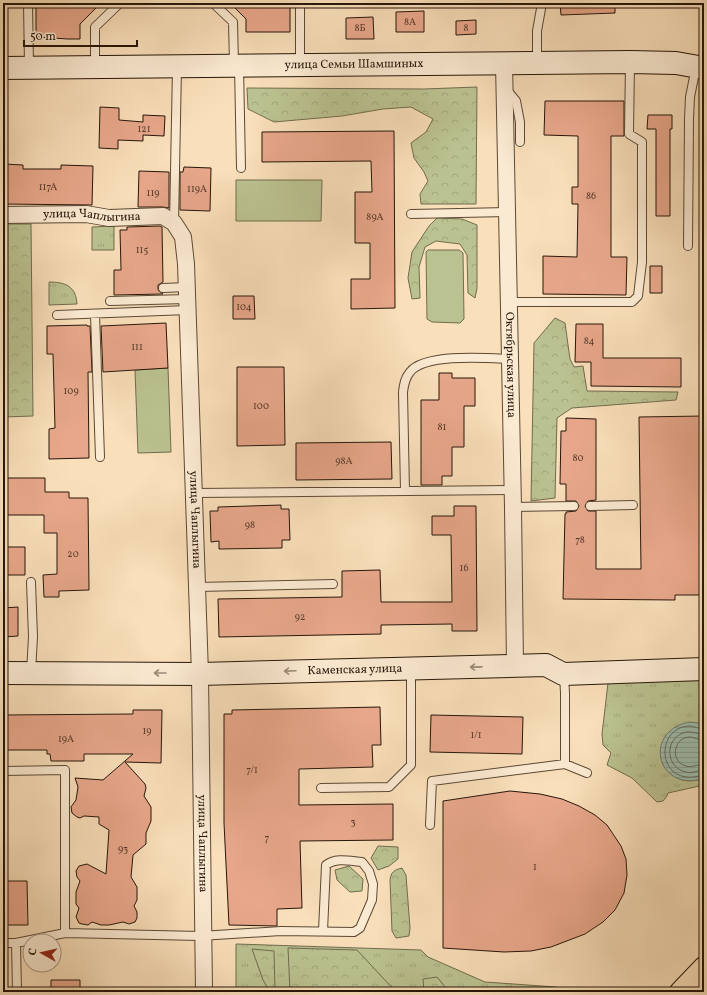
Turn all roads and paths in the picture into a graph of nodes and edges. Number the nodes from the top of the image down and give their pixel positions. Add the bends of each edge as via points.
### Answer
1 (28, 3) edge
2 (120, 3) edge
3 (213, 3) edge
4 (300, 3) edge
5 (542, 3) edge
6 (537, 62) junction
7 (630, 62) junction
8 (504, 63) junction
9 (236, 65) junction
10 (300, 65) junction
11 (178, 66) junction
12 (95, 67) junction
13 (700, 67) edge
14 (3, 68) edge
15 (28, 68) junction
16 (505, 88) junction
17 (520, 142) dead end
18 (241, 168) dead end
19 (508, 212) junction
20 (411, 214) dead end
21 (3, 215) edge
22 (174, 223) junction
23 (688, 246) dead end
24 (163, 288) dead end
25 (187, 299) junction
26 (110, 301) dead end
27 (509, 302) junction
28 (95, 314) junction
29 (57, 315) dead end
30 (510, 359) junction
31 (100, 457) dead end
32 (513, 490) junction
33 (405, 491) junction
34 (194, 493) junction
35 (633, 505) dead end
36 (574, 506) dead end
37 (590, 506) dead end
38 (513, 507) junction
39 (31, 582) dead end
40 (333, 584) dead end
41 (197, 587) junction
42 (515, 666) junction
43 (411, 668) junction
44 (704, 669) edge
45 (31, 672) junction
46 (3, 673) edge
47 (200, 674) junction
48 (564, 674) junction
49 (565, 764) junction
50 (3, 771) edge
51 (587, 773) dead end
52 (321, 788) dead end
53 (430, 825) dead end
54 (323, 931) junction
55 (65, 933) junction
56 (203, 936) junction
57 (3, 943) edge
58 (16, 943) junction
59 (704, 968) edge
60 (17, 992) edge
61 (204, 992) edge
62 (681, 992) edge

1 - 15 lane
2 - 12 lane via 95,27
3 - 9 lane via 233,22
4 - 10 lane
5 - 6 lane via 537,31
6 - 7 street, улица Семьи Шамшиных
6 - 8 street, улица Семьи Шамшиных
7 - 13 street, улица Семьи Шамшиных via 676,63
7 - 27 lane via 629,134 642,142 642,262 638,296 632,302
8 - 10 street, улица Семьи Шамшиных
8 - 16 street, Октябрьская улица
9 - 10 street, улица Семьи Шамшиных
9 - 11 street, улица Семьи Шамшиных
9 - 18 lane
11 - 12 street, улица Семьи Шамшиных
11 - 22 lane
12 - 15 street, улица Семьи Шамшиных
13 - 23 lane via 690,97 689,111
14 - 15 street, улица Семьи Шамшиных
16 - 17 lane via 516,101
16 - 19 street, Октябрьская улица
19 - 20 lane
19 - 27 street, Октябрьская улица
21 - 22 street, улица Чаплыгина via 86,214 109,218 163,216
22 - 25 street, улица Чаплыгина via 183,237 186,253
24 - 25 lane
25 - 26 lane
25 - 28 lane
25 - 34 street, улица Чаплыгина
27 - 30 street, Октябрьская улица
28 - 29 lane
28 - 31 lane
30 - 32 street, Октябрьская улица
30 - 33 lane via 445,358 424,362 411,370 405,379 403,392
32 - 33 lane
32 - 38 street, Октябрьская улица
33 - 34 lane
34 - 41 street, улица Чаплыгина
35 - 37 lane
36 - 38 lane
38 - 42 street, Октябрьская улица
39 - 45 lane
40 - 41 lane
41 - 47 street, улица Чаплыгина
42 -> 43 street, Каменская улица
42 - 48 street, Каменская улица via 546,665
43 -> 47 street, Каменская улица
43 - 52 lane via 411,765 389,786
44 - 48 street, Каменская улица
45 - 46 street, Каменская улица
47 -> 45 street, Каменская улица
47 - 56 street, улица Чаплыгина
48 - 49 lane
49 - 51 lane
49 - 53 lane via 432,781
50 - 55 lane via 65,770
54 - 54 lane via 354,932 360,928 372,900 374,884 362,862 342,860 331,861 326,865
54 - 56 lane
55 - 56 lane
55 - 58 lane
56 - 61 street, улица Чаплыгина
57 - 58 lane
58 - 60 lane
59 - 62 main road

